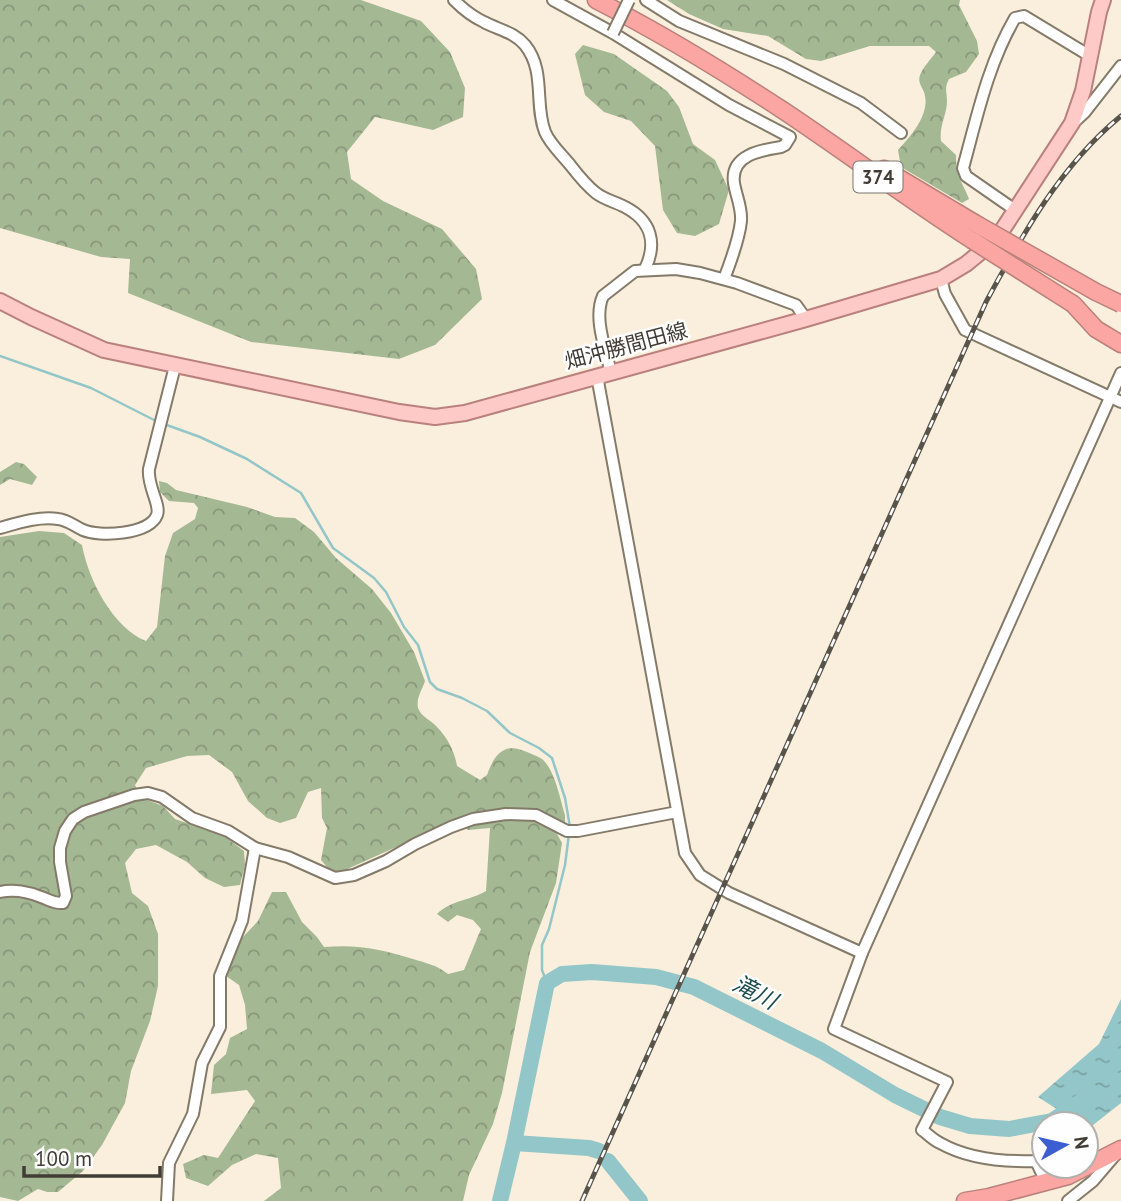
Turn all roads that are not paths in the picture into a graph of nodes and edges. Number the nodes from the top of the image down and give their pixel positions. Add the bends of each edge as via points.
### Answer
1 (454, 0) edge
2 (553, 0) edge
3 (596, 0) edge
4 (629, 0) edge
5 (646, 0) edge
6 (1103, 0) edge
7 (613, 33) junction
8 (1090, 56) junction
9 (1121, 66) edge
10 (1072, 123) junction
11 (901, 132) dead end
12 (1015, 210) junction
13 (975, 232) junction
14 (645, 269) junction
15 (724, 279) junction
16 (941, 279) junction
17 (0, 301) edge
18 (1073, 304) junction
19 (1121, 304) edge
20 (807, 319) junction
21 (1121, 332) edge
22 (1121, 344) edge
23 (175, 366) junction
24 (1121, 373) edge
25 (604, 374) junction
26 (1116, 400) edge
27 (0, 528) edge
28 (677, 812) junction
29 (255, 848) junction
30 (0, 891) edge
31 (862, 953) junction
32 (1121, 1149) edge
33 (1046, 1182) junction
34 (996, 1199) edge
35 (167, 1201) edge
36 (965, 1201) edge
37 (1068, 1201) edge

1 - 14 street via 471,15 519,38 527,48 538,74 546,134 596,193 628,209 651,234 652,253
2 - 7 street
3 - 13 highway via 645,25
4 - 7 street, bridge
5 - 11 street via 679,21 784,64 860,103
6 - 8 main road, 畑沖勝間田線
7 - 15 street via 790,137 780,148 748,154 737,167 734,184 741,223
8 - 10 main road, 畑沖勝間田線
8 - 12 street via 1024,16 1015,18 1001,43 963,168 966,176
9 - 10 street
10 - 12 main road, 畑沖勝間田線
12 - 16 main road, 畑沖勝間田線 via 988,246
13 - 18 highway, bridge
13 - 19 highway, bridge
14 - 15 street via 676,269
14 - 25 street via 630,274 600,302
15 - 20 street via 796,305
16 - 20 main road, 畑沖勝間田線
16 - 26 street via 965,330
17 - 23 main road, 畑沖勝間田線 via 104,350
18 - 21 highway
18 - 22 highway via 1096,329
20 - 25 main road, 畑沖勝間田線
23 - 25 main road, 畑沖勝間田線 via 435,417 465,413
23 - 27 street via 149,469 149,486 158,508 153,521 145,528 112,533 84,531 69,522 47,518
24 - 26 street
25 - 28 street
26 - 31 street
28 - 29 street via 578,831 567,831 536,815 473,819 345,877 326,876 288,857
28 - 31 street via 685,853 699,875
29 - 30 street via 228,831 192,818 162,797 134,794 83,812 65,831 60,848 63,903
29 - 35 street via 243,921 220,976 219,1027 202,1063 193,1114 169,1163
31 - 33 street via 834,1029 947,1082 922,1130 939,1143 969,1154 1036,1161
32 - 33 highway
32 - 37 street
33 - 34 highway
34 - 36 highway

